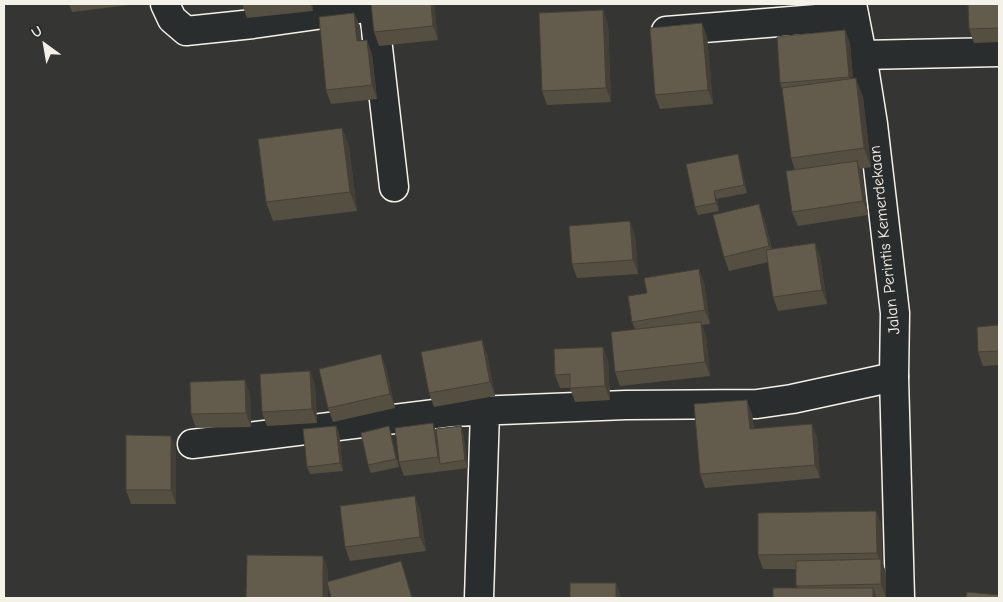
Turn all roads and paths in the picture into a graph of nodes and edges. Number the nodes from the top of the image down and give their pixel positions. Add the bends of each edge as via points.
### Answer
1 (165, 4) edge
2 (373, 5) edge
3 (853, 10) edge
4 (656, 32) edge
5 (999, 52) edge
6 (862, 55) junction
7 (394, 187) dead end
8 (894, 377) junction
9 (485, 410) junction
10 (192, 444) dead end
11 (479, 598) edge
12 (900, 598) edge

1 - 2 street via 172,19 186,31
2 - 7 street
3 - 4 street
3 - 6 street, Jalan Perintis Kemerdekaan
5 - 6 street
6 - 8 street, Jalan Perintis Kemerdekaan via 895,312
8 - 9 street via 757,404
8 - 12 street, Jalan Perintis Kemerdekaan
9 - 10 street
9 - 11 street

